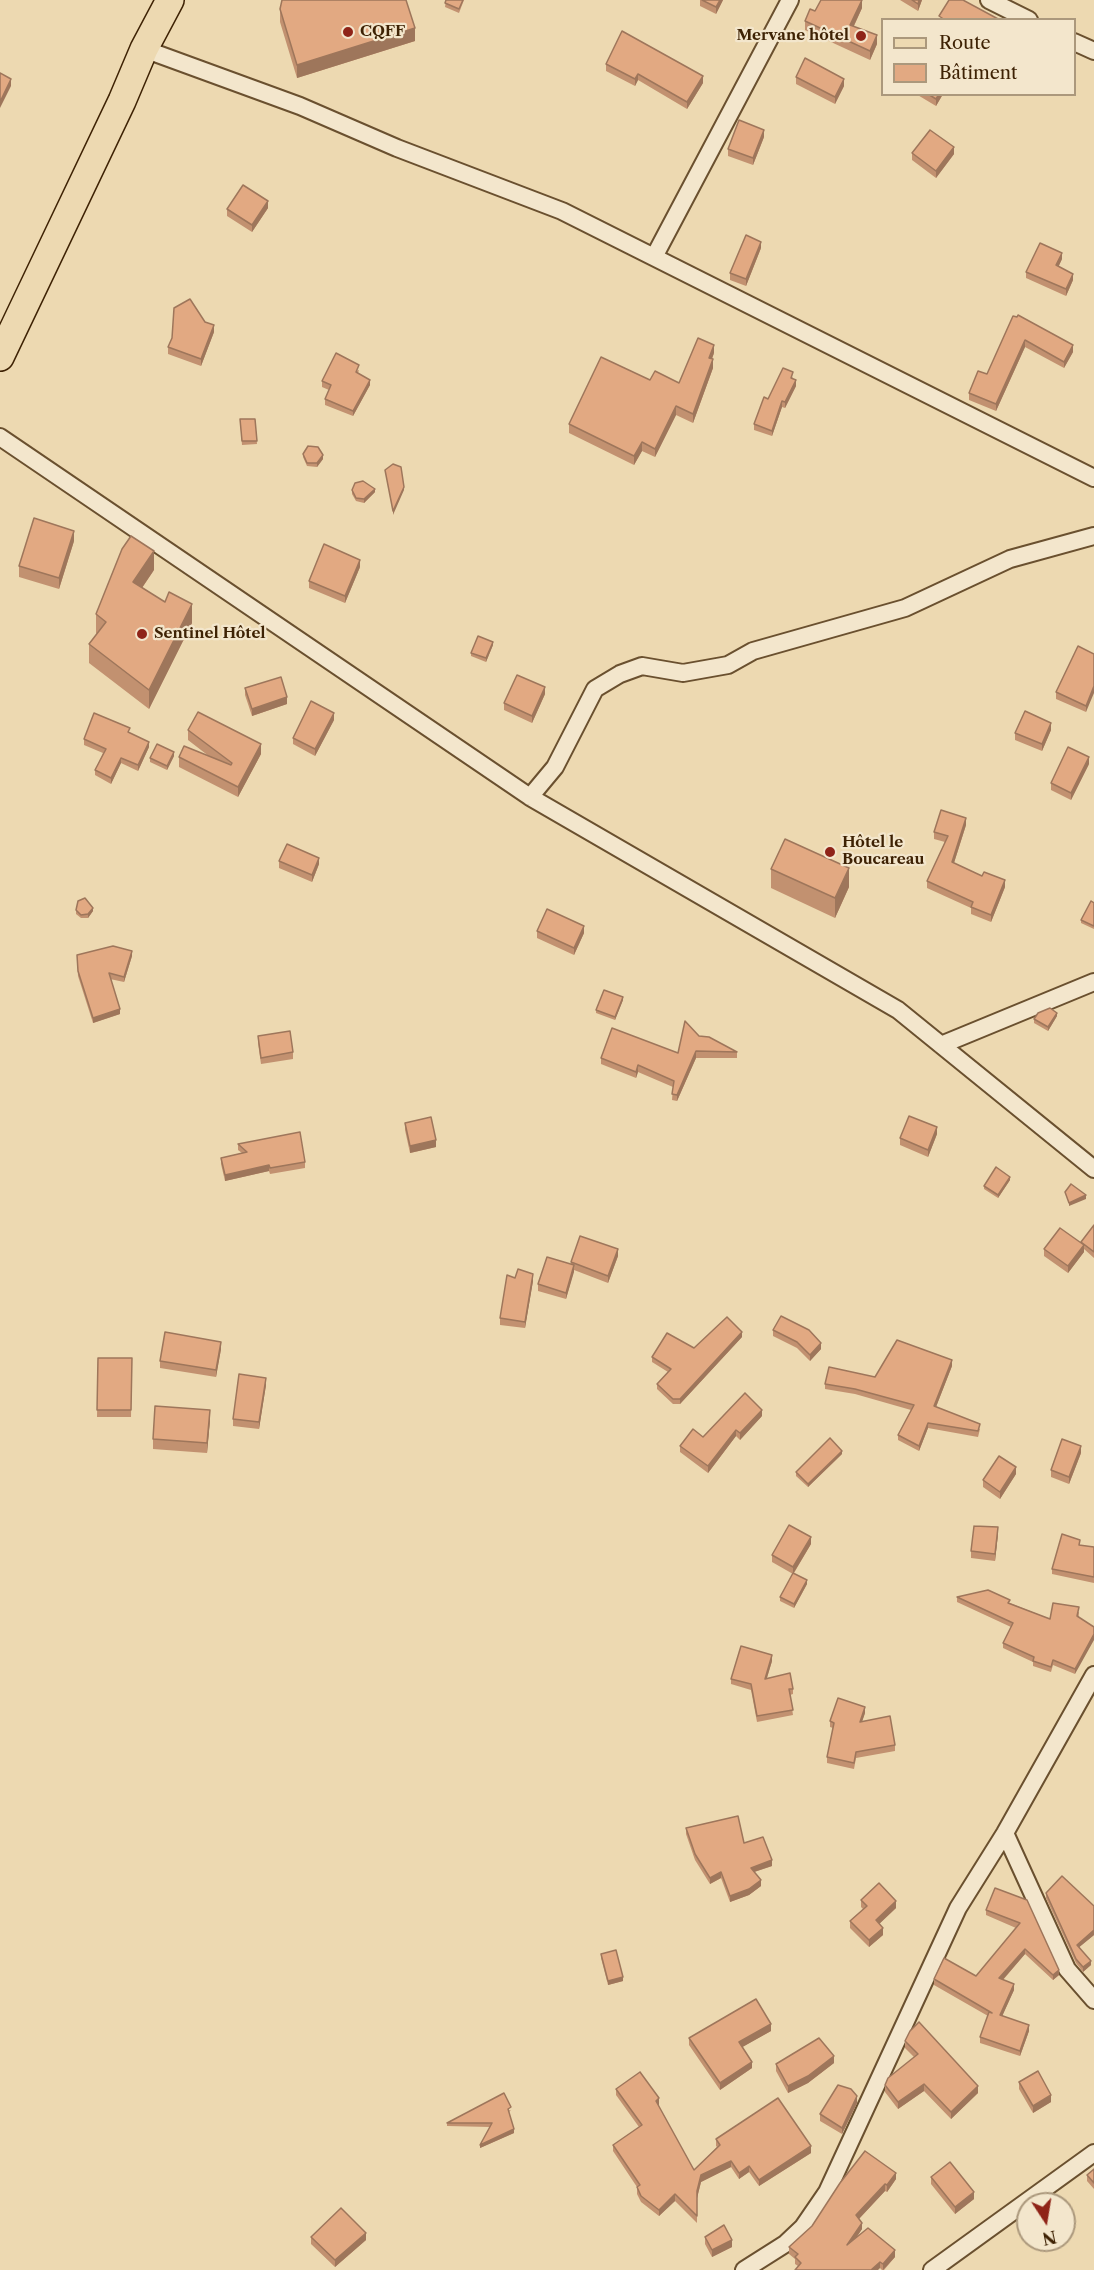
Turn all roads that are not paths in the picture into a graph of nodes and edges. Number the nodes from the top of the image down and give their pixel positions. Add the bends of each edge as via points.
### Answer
1 (170, 0) edge
2 (789, 0) edge
3 (989, 0) edge
4 (1025, 18) edge
5 (1076, 43) edge
6 (144, 49) junction
7 (1094, 51) edge
8 (654, 257) junction
9 (0, 357) edge
10 (0, 436) edge
11 (1094, 478) edge
12 (1094, 536) edge
13 (530, 797) junction
14 (1094, 982) edge
15 (941, 1045) junction
16 (1094, 1169) edge
17 (1094, 1675) edge
18 (1005, 1833) junction
19 (1094, 2000) edge
20 (1094, 2153) edge
21 (744, 2270) edge
22 (933, 2270) edge

1 - 6 main road
2 - 8 street
3 - 4 street
5 - 7 street
6 - 8 street via 562,210
6 - 9 main road
8 - 11 street
10 - 13 street
12 - 13 street via 1010,559 905,608 753,651 728,665 683,673 642,666 620,674 596,689 555,767
13 - 15 street via 898,1010
14 - 15 street
15 - 16 street
17 - 18 street
18 - 19 street via 1067,1969
18 - 21 street via 958,1908 827,2192 803,2228
20 - 22 street

